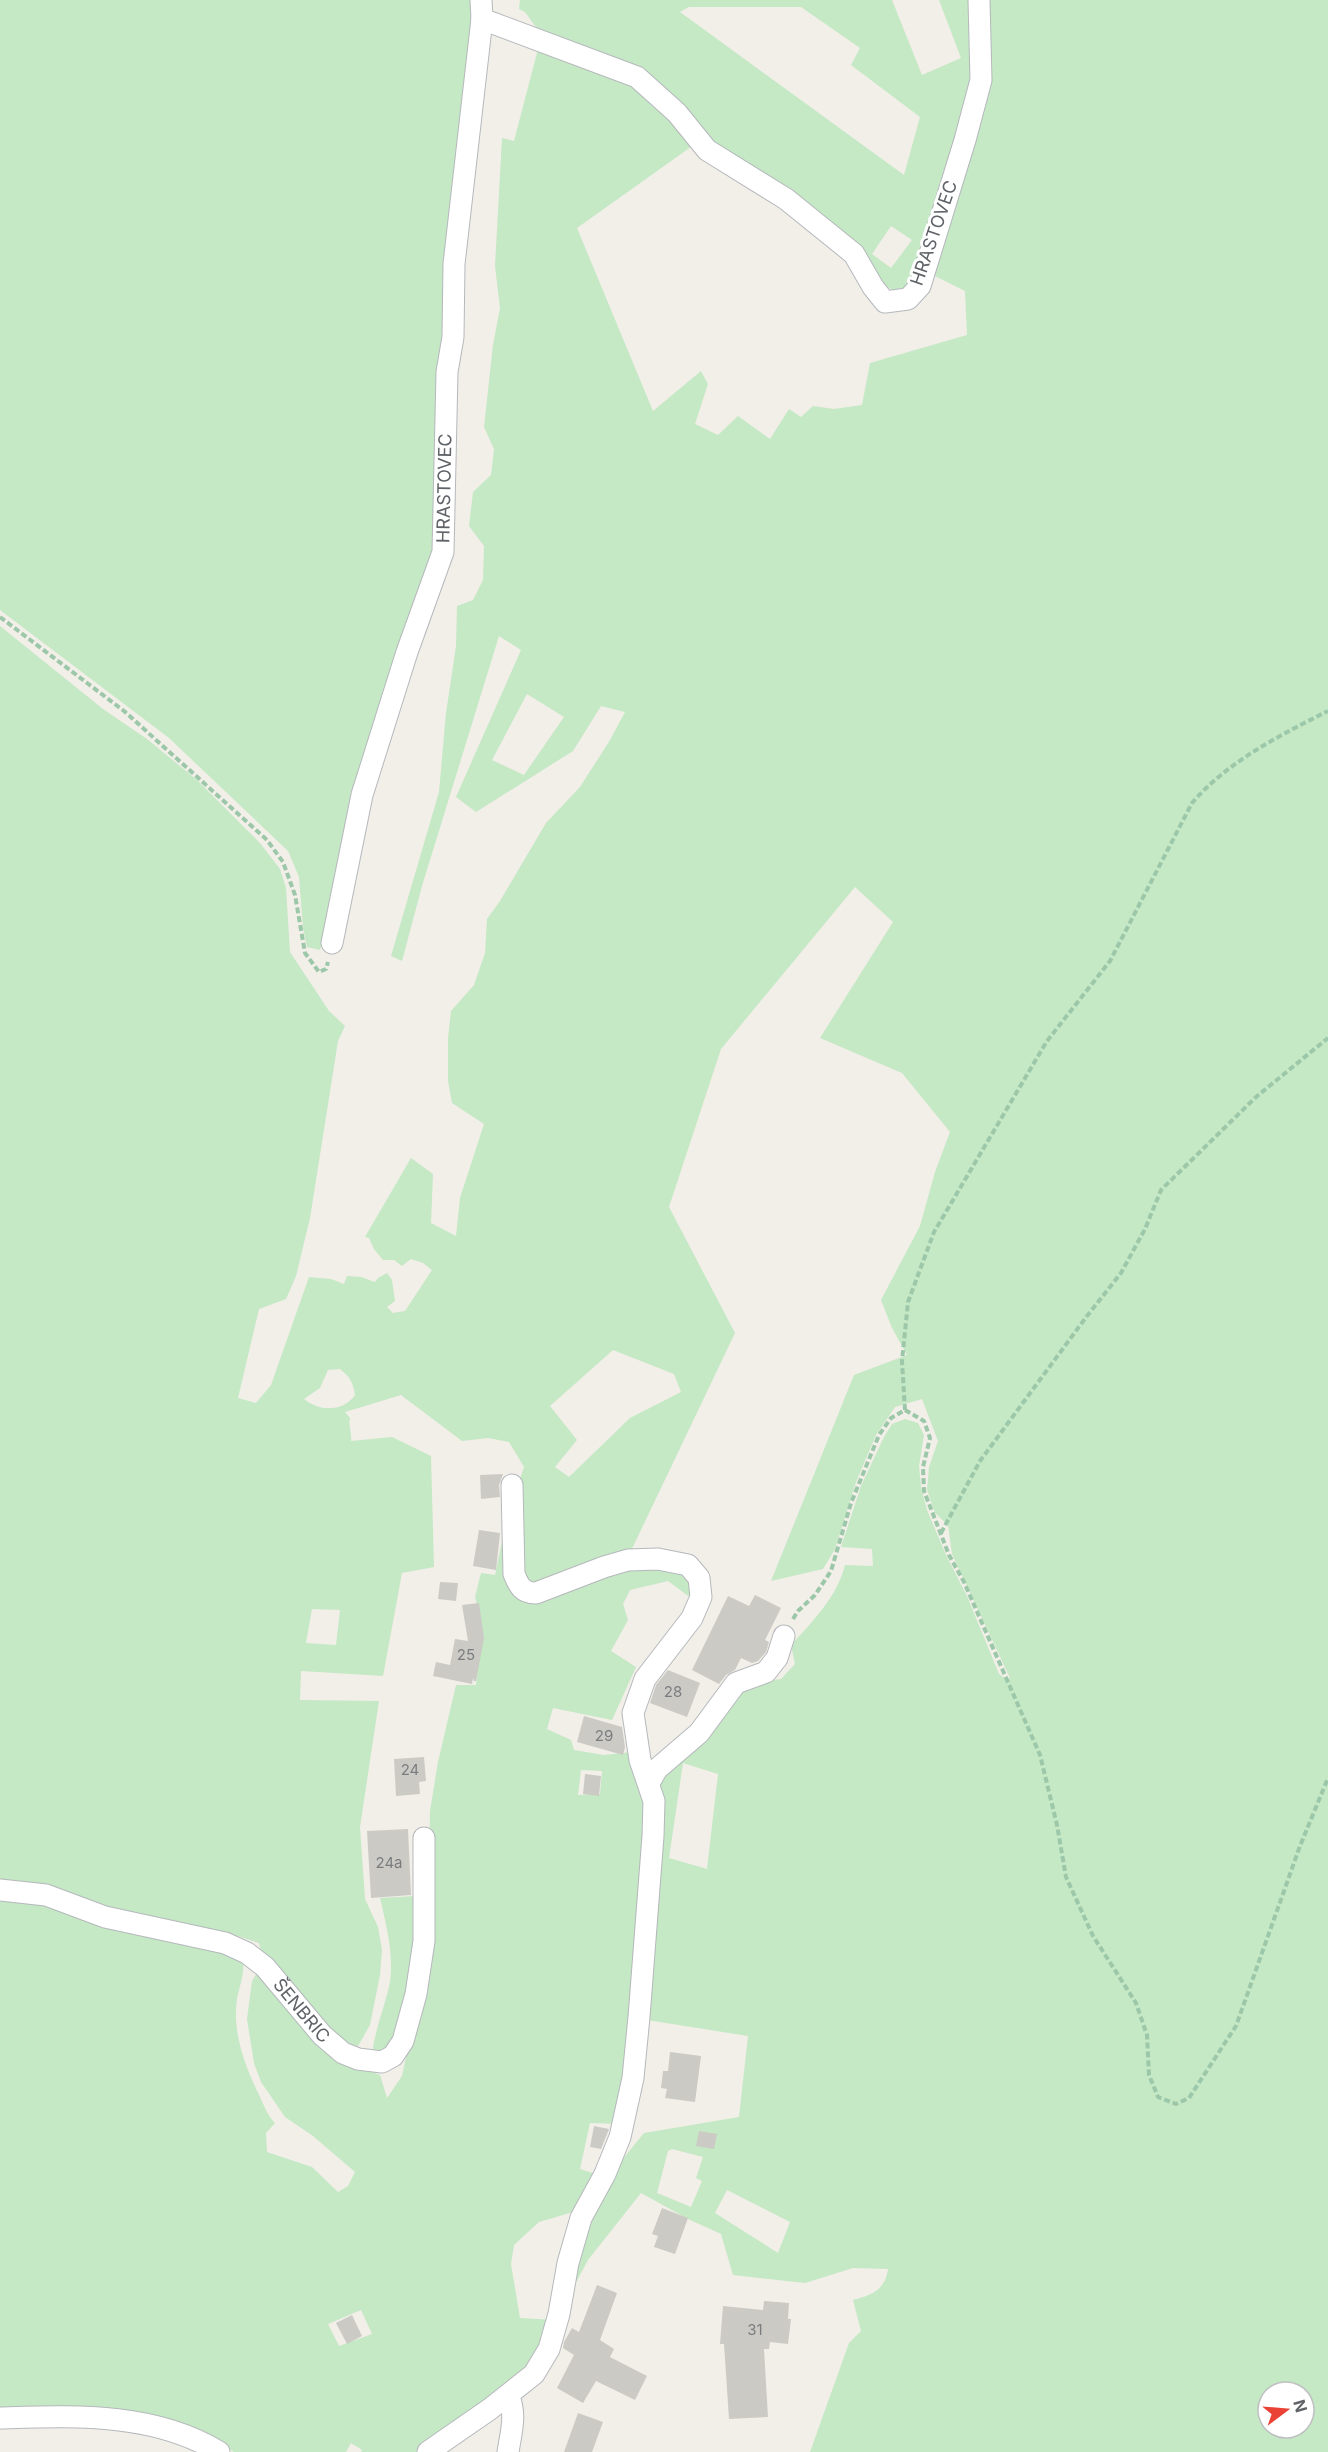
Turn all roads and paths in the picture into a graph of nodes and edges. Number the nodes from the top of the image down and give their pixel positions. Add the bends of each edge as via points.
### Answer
1 (980, 0) edge
2 (481, 10) edge
3 (0, 617) edge
4 (1328, 711) edge
5 (332, 943) joint
6 (1328, 1038) edge
7 (904, 1410) junction
8 (512, 1485) dead end
9 (941, 1534) junction
10 (784, 1636) joint
11 (1328, 1779) edge
12 (649, 1783) junction
13 (424, 1838) dead end
14 (0, 1890) edge
15 (508, 2395) junction
16 (0, 2418) edge
17 (219, 2452) edge
18 (428, 2452) edge
19 (508, 2452) edge

1 - 2 street, HRASTOVEC via 981,80 920,286 908,299 885,302 854,254 786,199 707,150 677,113 638,77 542,44
2 - 5 street, HRASTOVEC via 454,264 443,552 362,795
3 - 5 path via 124,711 267,840 283,862 295,895 305,953 319,972 326,969
4 - 7 path via 1279,736 1207,785 1192,802 1110,961 1047,1041 934,1232 908,1302 902,1361
6 - 9 path via 1256,1097 1161,1190 1121,1273 980,1461
7 - 9 path via 924,1421 930,1438 923,1467 924,1491
7 - 10 path via 879,1435 851,1503 831,1571 798,1611
8 - 12 street via 514,1574 519,1587 527,1593 628,1560 658,1559 688,1565 699,1578 701,1597 692,1618 645,1679 633,1713 640,1760
9 - 11 path via 1040,1755 1066,1877 1093,1936 1136,2003 1147,2035 1149,2075 1158,2097 1176,2104 1189,2098 1236,2025
10 - 12 street via 777,1658 766,1672 736,1683 699,1733 657,1769
12 - 15 street via 654,1801 647,1940 633,2078 620,2137 581,2218 549,2349 534,2374
13 - 14 street, ŠENBRIC via 424,1941 416,1994 404,2040 393,2056 382,2062 343,2053 322,2035 265,1967 225,1943 105,1917 46,1895
15 - 18 street
15 - 19 street via 514,2415
16 - 17 street via 144,2422 178,2432

